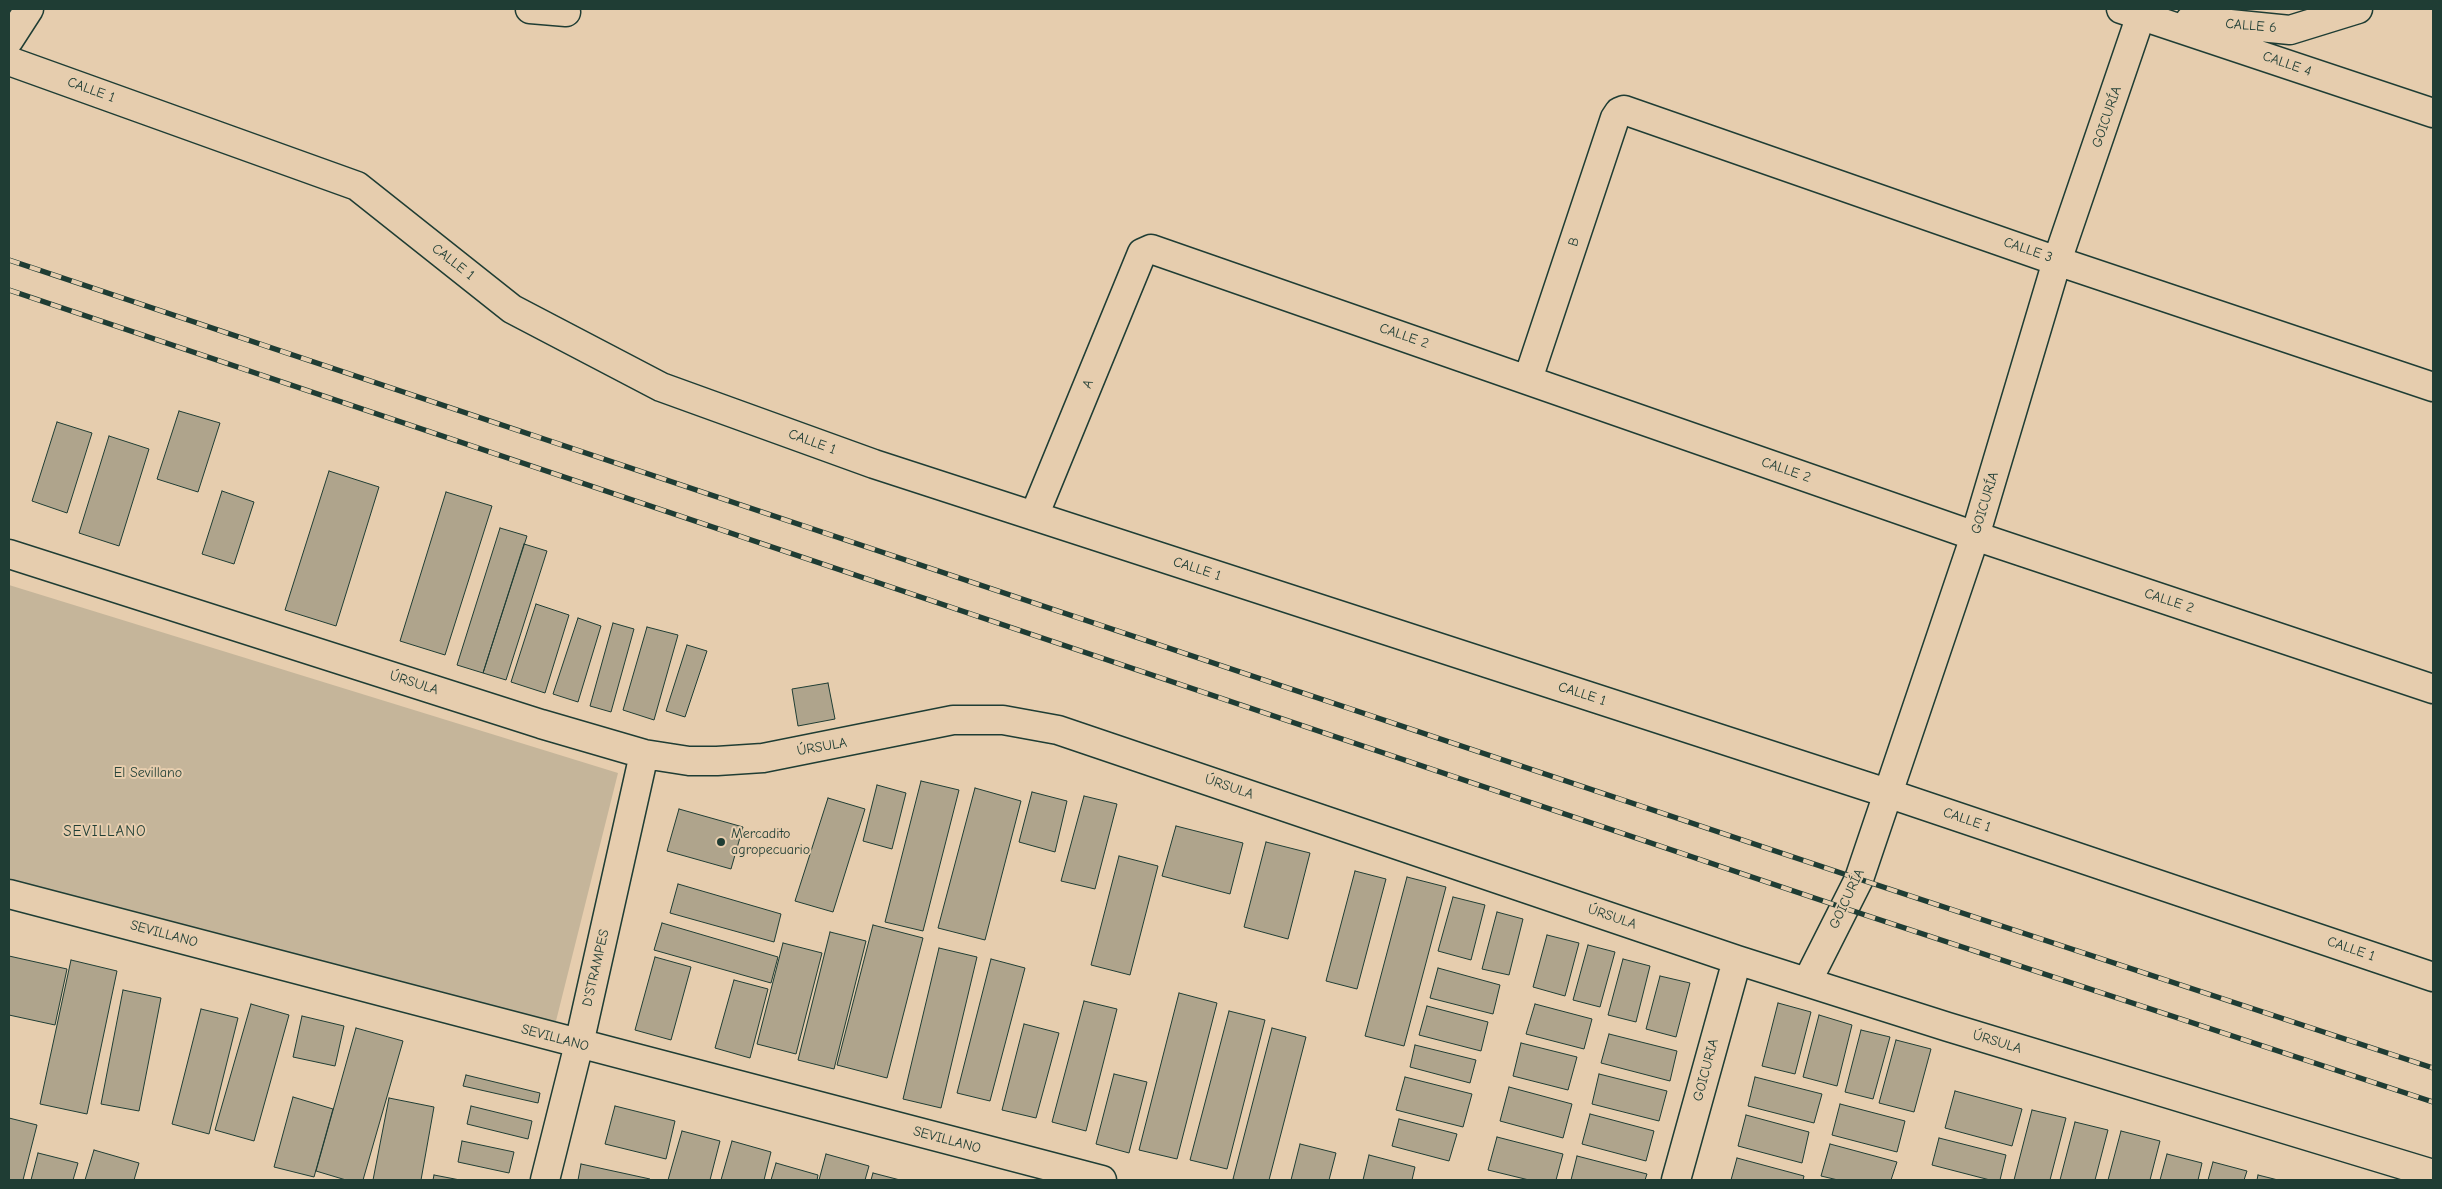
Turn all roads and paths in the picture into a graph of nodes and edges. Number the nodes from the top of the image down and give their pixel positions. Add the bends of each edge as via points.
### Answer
1 (29, 9) edge
2 (530, 9) edge
3 (2358, 9) edge
4 (566, 12) dead end
5 (2131, 12) edge
6 (9, 40) edge
7 (9, 61) edge
8 (1624, 110) joint
9 (2433, 113) edge
10 (1142, 253) joint
11 (2057, 261) junction
12 (1528, 379) junction
13 (2433, 387) edge
14 (1034, 516) junction
15 (1975, 536) junction
16 (9, 554) edge
17 (2433, 689) edge
18 (644, 754) junction
19 (1887, 793) junction
20 (9, 894) edge
21 (1737, 960) junction
22 (2433, 977) edge
23 (1807, 982) junction
24 (579, 1044) junction
25 (2433, 1174) edge
26 (544, 1180) edge
27 (1102, 1180) edge
28 (1676, 1180) edge

1 - 6 street
2 - 4 street
3 - 5 street, CALLE 6 via 2290,30
5 - 9 street, CALLE 4
5 - 11 street, GOICURÍA
7 - 14 street, CALLE 1 via 357,186 512,309 660,387 874,464
8 - 11 street, CALLE 3
8 - 12 street, B via 1615,118
10 - 12 street, CALLE 2 via 1151,249
10 - 14 street, A
11 - 13 street, CALLE 3
11 - 15 street, GOICURÍA
12 - 15 street, CALLE 2
14 - 19 street, CALLE 1
15 - 17 street, CALLE 2
15 - 19 street, GOICURÍA
16 - 18 street, ÚRSULA
18 - 21 street, ÚRSULA via 717,762 763,758 953,720 1003,720 1058,730
18 - 24 street, D'STRAMPES
19 - 22 street, CALLE 1
19 - 23 street, GOICURÍA via 1859,879
20 - 24 street, SEVILLANO
21 - 23 street, ÚRSULA
21 - 28 street, GOICURIA
23 - 25 street, ÚRSULA
24 - 26 street, D'STRAMPES
24 - 27 street, SEVILLANO

